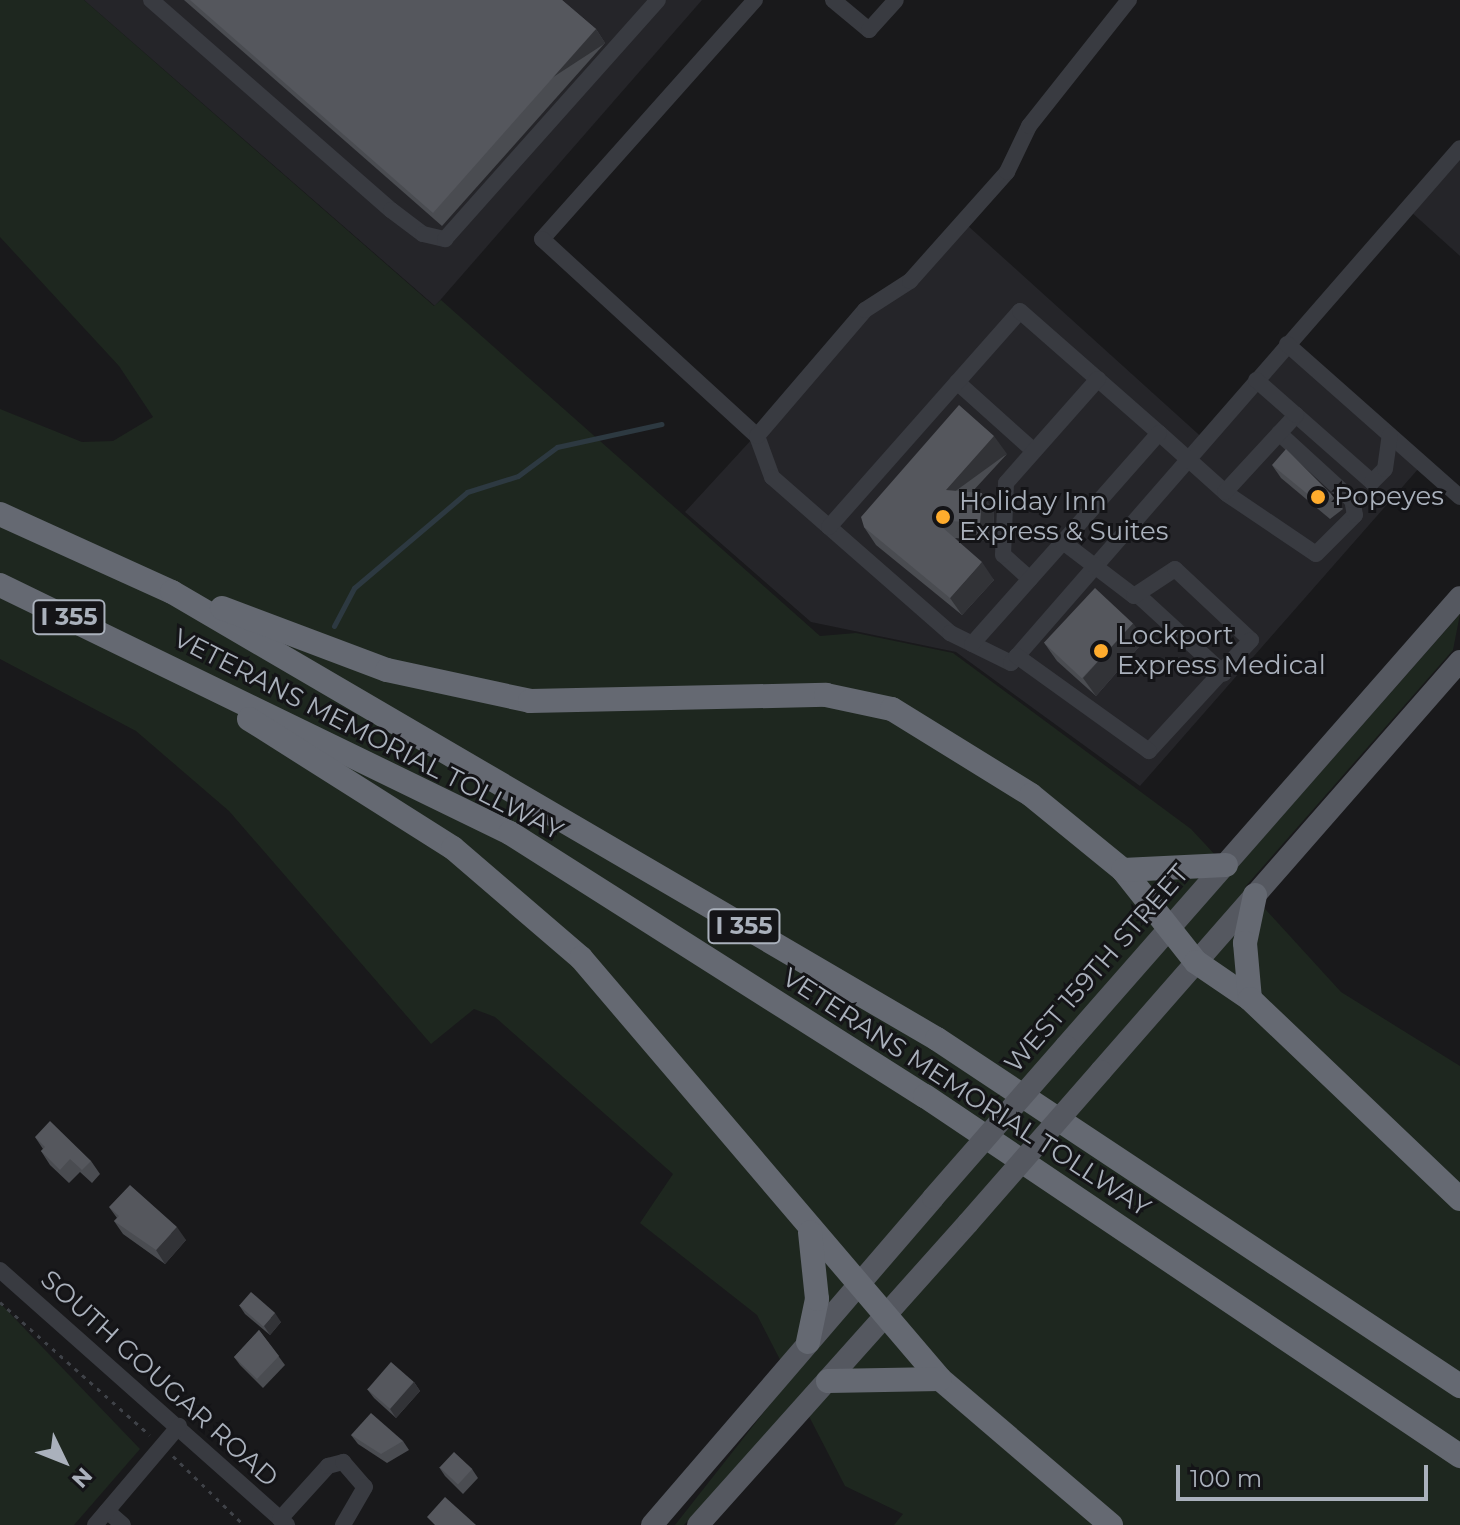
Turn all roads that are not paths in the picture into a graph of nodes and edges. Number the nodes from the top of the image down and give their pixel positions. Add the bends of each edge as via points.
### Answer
1 (151, 0) edge
2 (658, 0) edge
3 (755, 0) edge
4 (833, 0) edge
5 (896, 0) edge
6 (1129, 0) edge
7 (1460, 148) edge
8 (1287, 344) junction
9 (1098, 379) junction
10 (1256, 380) junction
11 (957, 382) junction
12 (1296, 415) junction
13 (1159, 433) junction
14 (1279, 433) junction
15 (1390, 435) junction
16 (757, 436) junction
17 (1034, 451) junction
18 (1187, 459) junction
19 (1419, 461) junction
20 (1385, 469) junction
21 (1225, 492) junction
22 (1460, 497) edge
23 (0, 514) edge
24 (829, 527) junction
25 (1063, 542) junction
26 (1093, 568) junction
27 (138, 576) junction
28 (1030, 579) junction
29 (0, 585) edge
30 (1139, 596) junction
31 (1460, 597) edge
32 (972, 644) junction
33 (138, 649) junction
34 (1017, 656) junction
35 (1460, 661) edge
36 (1224, 674) junction
37 (1226, 865) junction
38 (1123, 870) junction
39 (1255, 895) junction
40 (1170, 928) junction
41 (1196, 962) junction
42 (1250, 999) junction
43 (1460, 1199) edge
44 (810, 1232) junction
45 (0, 1270) edge
46 (862, 1280) junction
47 (885, 1316) junction
48 (808, 1342) junction
49 (940, 1379) junction
50 (828, 1381) junction
51 (1460, 1386) edge
52 (179, 1426) junction
53 (1460, 1456) edge
54 (107, 1511) junction
55 (283, 1522) edge
56 (95, 1525) edge
57 (123, 1525) edge
58 (343, 1525) edge
59 (652, 1525) edge
60 (698, 1525) edge
61 (1111, 1525) edge

1 - 2 street via 391,210 423,234 445,239
3 - 16 street via 542,239
4 - 5 street via 869,30
6 - 16 street via 1029,126 1007,172 910,281 865,310
7 - 8 street
8 - 10 street
8 - 15 street
9 - 11 street via 1020,311
9 - 13 street
9 - 17 street
10 - 12 street
10 - 18 street
11 - 17 street
11 - 24 street
12 - 14 street
12 - 20 street via 1372,482
13 - 18 street
13 - 25 street
14 - 21 street
14 - 21 street via 1352,500 1355,515 1329,547 1304,551 1246,501
15 - 19 street
15 - 20 street
16 - 24 street via 772,477
17 - 28 street via 1006,483 1003,555
18 - 21 street
18 - 26 street
19 - 20 street
19 - 22 street
23 - 27 highway, VETERANS MEMORIAL TOLLWAY / I 355
24 - 32 street via 950,633
25 - 26 street
25 - 28 street
26 - 30 street
26 - 34 street
27 - 38 highway via 387,670 530,701 826,695 892,709 998,769
27 - 51 highway, VETERANS MEMORIAL TOLLWAY / I 355 via 937,1039
28 - 32 street
29 - 33 highway, VETERANS MEMORIAL TOLLWAY / I 355
30 - 36 street
30 - 36 street via 1175,569 1247,630 1249,646
31 - 37 main road, WEST 159TH STREET
32 - 34 street via 1011,663
33 - 44 highway via 453,848 581,958
33 - 53 highway, VETERANS MEMORIAL TOLLWAY / I 355 via 510,833 925,1096
34 - 36 street via 1149,751
35 - 39 main road
37 - 38 highway
37 - 40 main road, WEST 159TH STREET
38 - 40 highway
39 - 41 main road
39 - 42 highway via 1245,943
40 - 41 highway
40 - 46 main road, WEST 159TH STREET, bridge
41 - 42 highway
41 - 47 main road, bridge
42 - 43 highway
44 - 46 highway
44 - 48 highway via 817,1299
45 - 52 street, SOUTH GOUGAR ROAD
46 - 47 highway
46 - 48 main road, WEST 159TH STREET
47 - 49 highway
47 - 50 main road
48 - 59 main road, WEST 159TH STREET
49 - 50 highway
49 - 61 highway
50 - 60 main road
52 - 54 street
52 - 55 street, SOUTH GOUGAR ROAD
54 - 56 street
54 - 57 street
55 - 58 street via 328,1466 343,1462 365,1487

